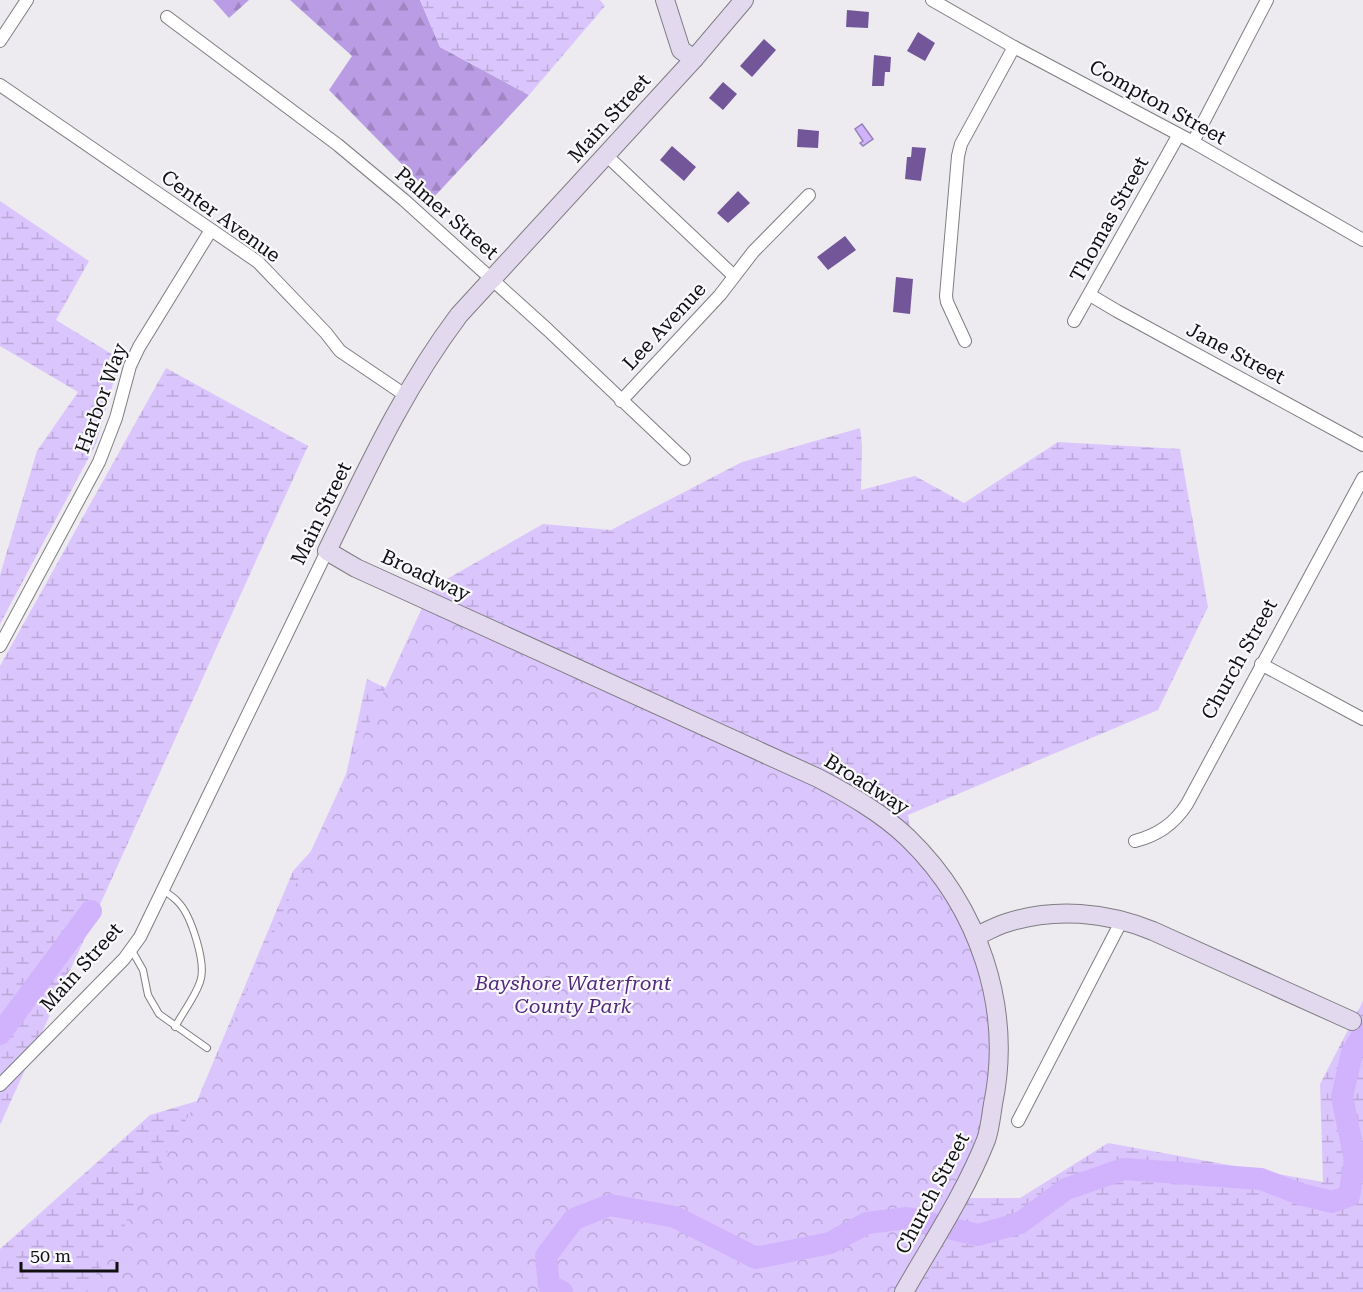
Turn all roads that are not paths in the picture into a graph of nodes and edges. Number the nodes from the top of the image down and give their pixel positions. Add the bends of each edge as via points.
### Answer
1 (27, 0) edge
2 (665, 0) edge
3 (744, 0) edge
4 (932, 0) edge
5 (1267, 0) edge
6 (167, 17) dead end
7 (0, 40) edge
8 (1014, 47) junction
9 (694, 59) junction
10 (0, 85) edge
11 (1178, 136) junction
12 (1193, 142) junction
13 (606, 155) junction
14 (808, 195) dead end
15 (211, 230) junction
16 (1363, 240) edge
17 (734, 276) junction
18 (492, 279) junction
19 (1090, 295) junction
20 (1074, 321) dead end
21 (965, 341) dead end
22 (405, 395) junction
23 (621, 401) junction
24 (1363, 445) edge
25 (684, 459) dead end
26 (1363, 478) edge
27 (327, 551) junction
28 (0, 646) edge
29 (1261, 664) junction
30 (1363, 719) edge
31 (1136, 841) dead end
32 (164, 890) junction
33 (1122, 920) junction
34 (976, 936) junction
35 (130, 949) junction
36 (1352, 1021) dead end
37 (175, 1027) junction
38 (207, 1048) dead end
39 (0, 1085) edge
40 (1018, 1121) dead end
41 (907, 1287) edge

1 - 7 street
2 - 9 street via 681,50
3 - 9 street, Main Street
4 - 8 street, Compton Street
5 - 12 street
6 - 18 street, Palmer Street via 338,145
8 - 11 street, Compton Street
8 - 21 street via 958,156 946,296
9 - 13 street, Main Street
10 - 15 street, Center Avenue
11 - 12 street, Compton Street
11 - 19 street, Thomas Street
12 - 16 street, Compton Street
13 - 17 street
13 - 18 street, Main Street
14 - 17 street, Lee Avenue
15 - 22 street, Center Avenue via 266,268 340,351
15 - 28 street, Harbor Way via 139,347 99,462
17 - 23 street, Lee Avenue
18 - 22 street, Main Street via 438,343
18 - 23 street, Palmer Street
19 - 20 street, Thomas Street
19 - 24 street, Jane Street
22 - 27 street, Main Street
23 - 25 street, Palmer Street
26 - 29 street, Church Street
27 - 32 street, Main Street
27 - 34 street, Broadway via 851,796 881,815 924,855 956,897
29 - 30 street
29 - 31 street, Church Street via 1181,813 1169,826
32 - 35 street, Main Street
32 - 37 lane via 186,915 202,965 201,980
33 - 34 street via 1083,914 1033,916
33 - 36 street
33 - 40 street
34 - 41 street, Church Street via 991,982 1000,1050 987,1138
35 - 37 lane via 143,970 148,995 159,1014
35 - 39 street, Main Street
37 - 38 lane

